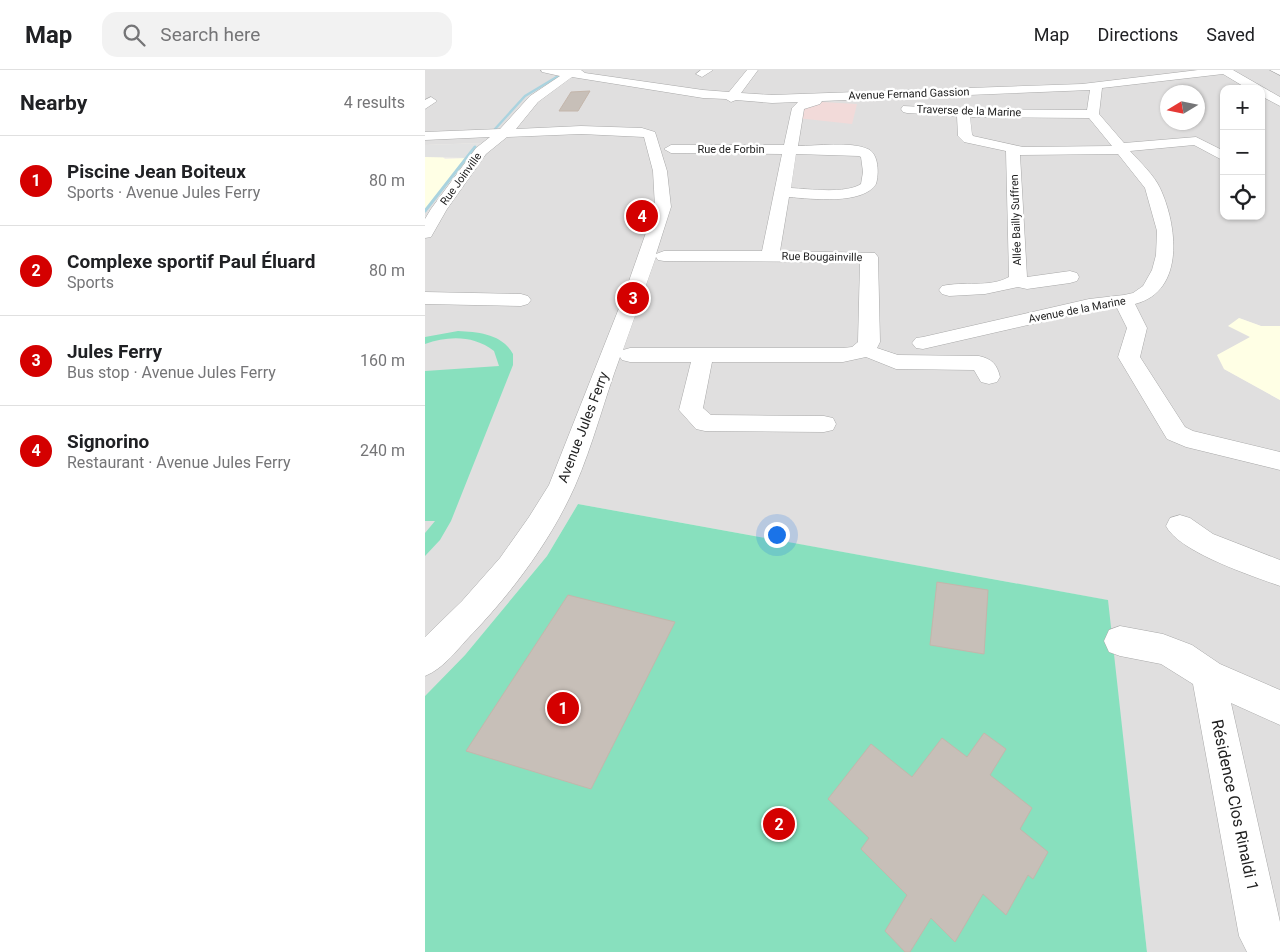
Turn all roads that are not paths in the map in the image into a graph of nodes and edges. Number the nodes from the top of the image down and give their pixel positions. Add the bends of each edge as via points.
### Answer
1 (546, 70) edge
2 (753, 70) edge
3 (1212, 70) edge
4 (1219, 70) edge
5 (1226, 70) edge
6 (1230, 70) edge
7 (1275, 70) edge
8 (1280, 72) edge
9 (637, 73) dead end
10 (574, 74) junction
11 (1197, 74) junction
12 (646, 85) junction
13 (1250, 85) edge
14 (1096, 86) junction
15 (1265, 93) edge
16 (731, 98) junction
17 (816, 98) junction
18 (1280, 102) edge
19 (798, 104) junction
20 (963, 113) junction
21 (1093, 114) junction
22 (502, 135) junction
23 (425, 136) edge
24 (425, 141) edge
25 (790, 149) junction
26 (1121, 149) junction
27 (1013, 150) junction
28 (663, 153) junction
29 (1220, 155) edge
30 (782, 192) junction
31 (425, 233) edge
32 (664, 256) dead end
33 (770, 256) junction
34 (1070, 277) dead end
35 (1017, 281) junction
36 (949, 290) dead end
37 (425, 298) edge
38 (521, 300) dead end
39 (1123, 301) junction
40 (869, 353) junction
41 (630, 355) dead end
42 (703, 355) junction
43 (989, 377) dead end
44 (824, 424) dead end
45 (1280, 461) edge
46 (1180, 526) dead end
47 (1280, 573) edge
48 (1120, 641) dead end
49 (425, 660) edge
50 (1208, 675) junction
51 (1280, 708) edge
52 (1268, 945) edge

1 - 10 street
2 - 16 street
3 - 11 street, Avenue Fernand Gassion
4 - 5 street, Avenue Fernand Gassion
5 - 6 street, Avenue Fernand Gassion
5 - 11 street, Avenue Fernand Gassion
5 - 13 street
7 - 8 street
9 - 12 street
10 - 12 street
10 - 22 street, Rue Joinville via 527,107
11 - 14 street, Avenue Fernand Gassion
12 - 16 street
14 - 17 street, Avenue Fernand Gassion
14 - 21 street
15 - 18 street
16 - 19 street via 772,99
17 - 19 street via 816,101
17 - 20 street, Traverse de la Marine
19 - 25 street, Rue Bougainville
20 - 21 street, Traverse de la Marine
20 - 27 street via 965,136 969,139
21 - 26 street, Avenue de la Marine
22 - 23 street, Avenue Jules Ferry
22 - 24 street, Avenue Jules Ferry
22 - 28 street, Avenue Jules Ferry via 633,134
22 - 31 street, Rue Joinville via 481,151
25 - 28 street, Rue de Forbin
25 - 30 street, Rue Bougainville
25 - 30 street, Rue de Forbin via 863,152 868,156 869,183 867,188 856,192
26 - 27 street
26 - 29 street via 1196,141
26 - 39 street, Avenue de la Marine via 1152,187 1163,222 1165,255 1151,289 1139,297
27 - 35 street, Allée Bailly Suffren
28 - 49 street, Avenue Jules Ferry via 660,171 663,197 659,220 561,487 510,566 473,611
30 - 33 street, Rue Bougainville
32 - 33 street
33 - 40 street, Rue Bougainville via 869,257
34 - 35 street via 1027,283
35 - 36 street, Allée Bailly Suffren via 976,289
37 - 38 street
39 - 40 street, Avenue de la Marine via 1089,305
39 - 45 street via 1137,328 1129,357 1176,433
40 - 42 street
40 - 43 street via 897,362 979,363 987,368
41 - 42 street
42 - 44 street via 691,410 705,423
46 - 47 street via 1203,542
48 - 50 street via 1163,649
50 - 51 street
50 - 52 street, Résidence Clos Rinaldi 1

